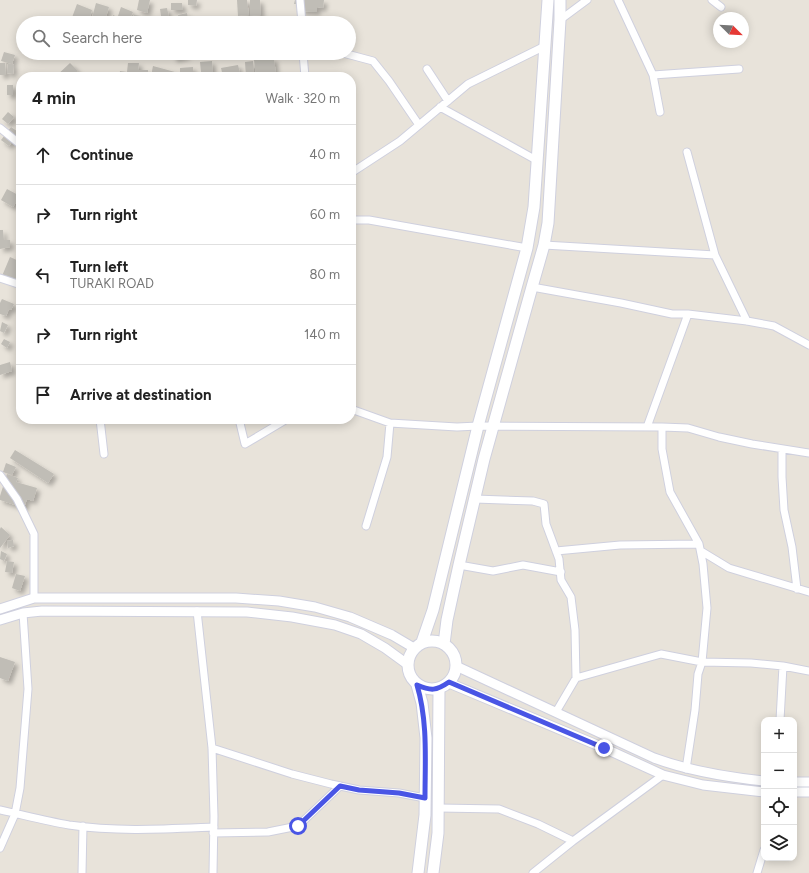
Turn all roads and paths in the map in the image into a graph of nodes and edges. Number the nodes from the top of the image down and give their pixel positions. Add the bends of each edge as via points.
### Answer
1 (300, 0) edge
2 (548, 0) edge
3 (560, 0) edge
4 (587, 0) edge
5 (618, 0) edge
6 (712, 0) edge
7 (721, 7) dead end
8 (301, 16) edge
9 (560, 20) junction
10 (545, 46) junction
11 (356, 56) edge
12 (304, 60) edge
13 (427, 69) dead end
14 (739, 69) dead end
15 (305, 72) edge
16 (653, 75) junction
17 (448, 101) junction
18 (440, 107) junction
19 (660, 112) dead end
20 (419, 126) junction
21 (0, 128) edge
22 (16, 141) edge
23 (687, 152) dead end
24 (538, 161) junction
25 (356, 170) edge
26 (356, 220) edge
27 (544, 245) junction
28 (527, 248) junction
29 (715, 255) junction
30 (0, 278) edge
31 (16, 283) edge
32 (532, 287) junction
33 (688, 314) junction
34 (747, 321) junction
35 (809, 345) edge
36 (356, 411) edge
37 (390, 422) junction
38 (101, 424) edge
39 (240, 424) edge
40 (279, 424) edge
41 (478, 426) junction
42 (494, 427) junction
43 (646, 427) junction
44 (662, 427) junction
45 (782, 449) junction
46 (104, 454) dead end
47 (809, 454) edge
48 (0, 475) edge
49 (475, 499) junction
50 (366, 526) dead end
51 (700, 548) junction
52 (556, 551) junction
53 (459, 564) junction
54 (560, 572) junction
55 (797, 589) junction
56 (809, 592) edge
57 (34, 598) junction
58 (0, 609) edge
59 (197, 611) junction
60 (23, 613) junction
61 (0, 620) edge
62 (444, 644) junction
63 (418, 645) junction
64 (702, 662) junction
65 (407, 664) junction
66 (456, 666) junction
67 (783, 666) junction
68 (809, 671) edge
69 (576, 678) junction
70 (449, 682) junction
71 (417, 685) junction
72 (439, 689) junction
73 (556, 712) junction
74 (780, 717) edge
75 (212, 748) junction
76 (686, 769) junction
77 (663, 775) junction
78 (761, 781) edge
79 (797, 782) edge
80 (809, 782) edge
81 (340, 786) junction
82 (761, 792) edge
83 (797, 792) edge
84 (809, 792) edge
85 (425, 798) junction
86 (439, 808) junction
87 (0, 810) edge
88 (14, 814) junction
89 (83, 826) junction
90 (213, 830) junction
91 (573, 841) junction
92 (0, 848) edge
93 (761, 860) edge
94 (82, 873) edge
95 (213, 873) edge
96 (418, 873) edge
97 (433, 873) edge
98 (533, 873) edge
99 (757, 873) edge

1 - 8 street
2 - 10 main road
3 - 9 main road
4 - 9 street
5 - 16 street
6 - 7 street
9 - 27 main road via 550,201
10 - 17 street via 468,84
10 - 24 main road
11 - 20 street via 373,61
12 - 15 street
13 - 17 street
14 - 16 street
16 - 19 street
17 - 18 street
18 - 20 street
18 - 24 street
20 - 25 street
21 - 22 street
23 - 29 street
24 - 28 main road
26 - 28 street
27 - 29 street
27 - 32 main road
28 - 41 main road
29 - 34 street
30 - 31 street
32 - 33 street via 672,314
32 - 42 main road
33 - 34 street
33 - 43 street
34 - 35 street via 774,326
36 - 37 street
37 - 41 street
37 - 50 street via 387,457
38 - 46 street
39 - 40 street via 245,444
41 - 42 street
41 - 63 main road via 433,610
42 - 43 street
42 - 49 main road
43 - 44 street
44 - 45 street via 688,428 719,437
44 - 51 street via 662,449 670,492
45 - 47 street
45 - 55 street via 784,510
48 - 57 street via 17,499 34,534
49 - 52 street via 533,501 544,504 546,524
49 - 53 main road
51 - 52 street via 620,545
51 - 55 street via 729,568
51 - 64 street via 707,608
52 - 54 street
53 - 54 street via 493,570 523,565
53 - 62 main road
54 - 69 street via 561,580 571,597
55 - 56 street
57 - 58 street
57 - 63 street via 236,598 279,601 315,607 350,617
59 - 60 street
59 - 65 street via 247,612 335,625 361,634
59 - 75 street
60 - 61 street
60 - 88 street via 28,690 20,788
62 - 63 main road via 433,640
62 - 66 main road via 453,653
63 - 65 main road
64 - 67 street
64 - 69 street via 661,654
64 - 76 street via 698,674
65 - 71 main road via 409,676
66 - 70 main road
66 - 73 street
67 - 68 street
67 - 74 street
69 - 73 street
70 - 72 main road
70 - 77 street
71 - 72 main road via 428,690
71 - 85 main road via 426,738
72 - 86 main road
73 - 76 street via 654,758
75 - 81 street via 292,774
75 - 90 street
76 - 78 street
77 - 82 street via 703,785
77 - 91 street
79 - 80 street
81 - 85 street
81 - 90 street via 298,826 268,832
83 - 84 street
85 - 96 main road
86 - 91 street via 499,809
86 - 97 main road
87 - 88 street
88 - 89 street
88 - 92 street
89 - 90 street
89 - 94 street
90 - 95 street
91 - 98 street
93 - 99 street

